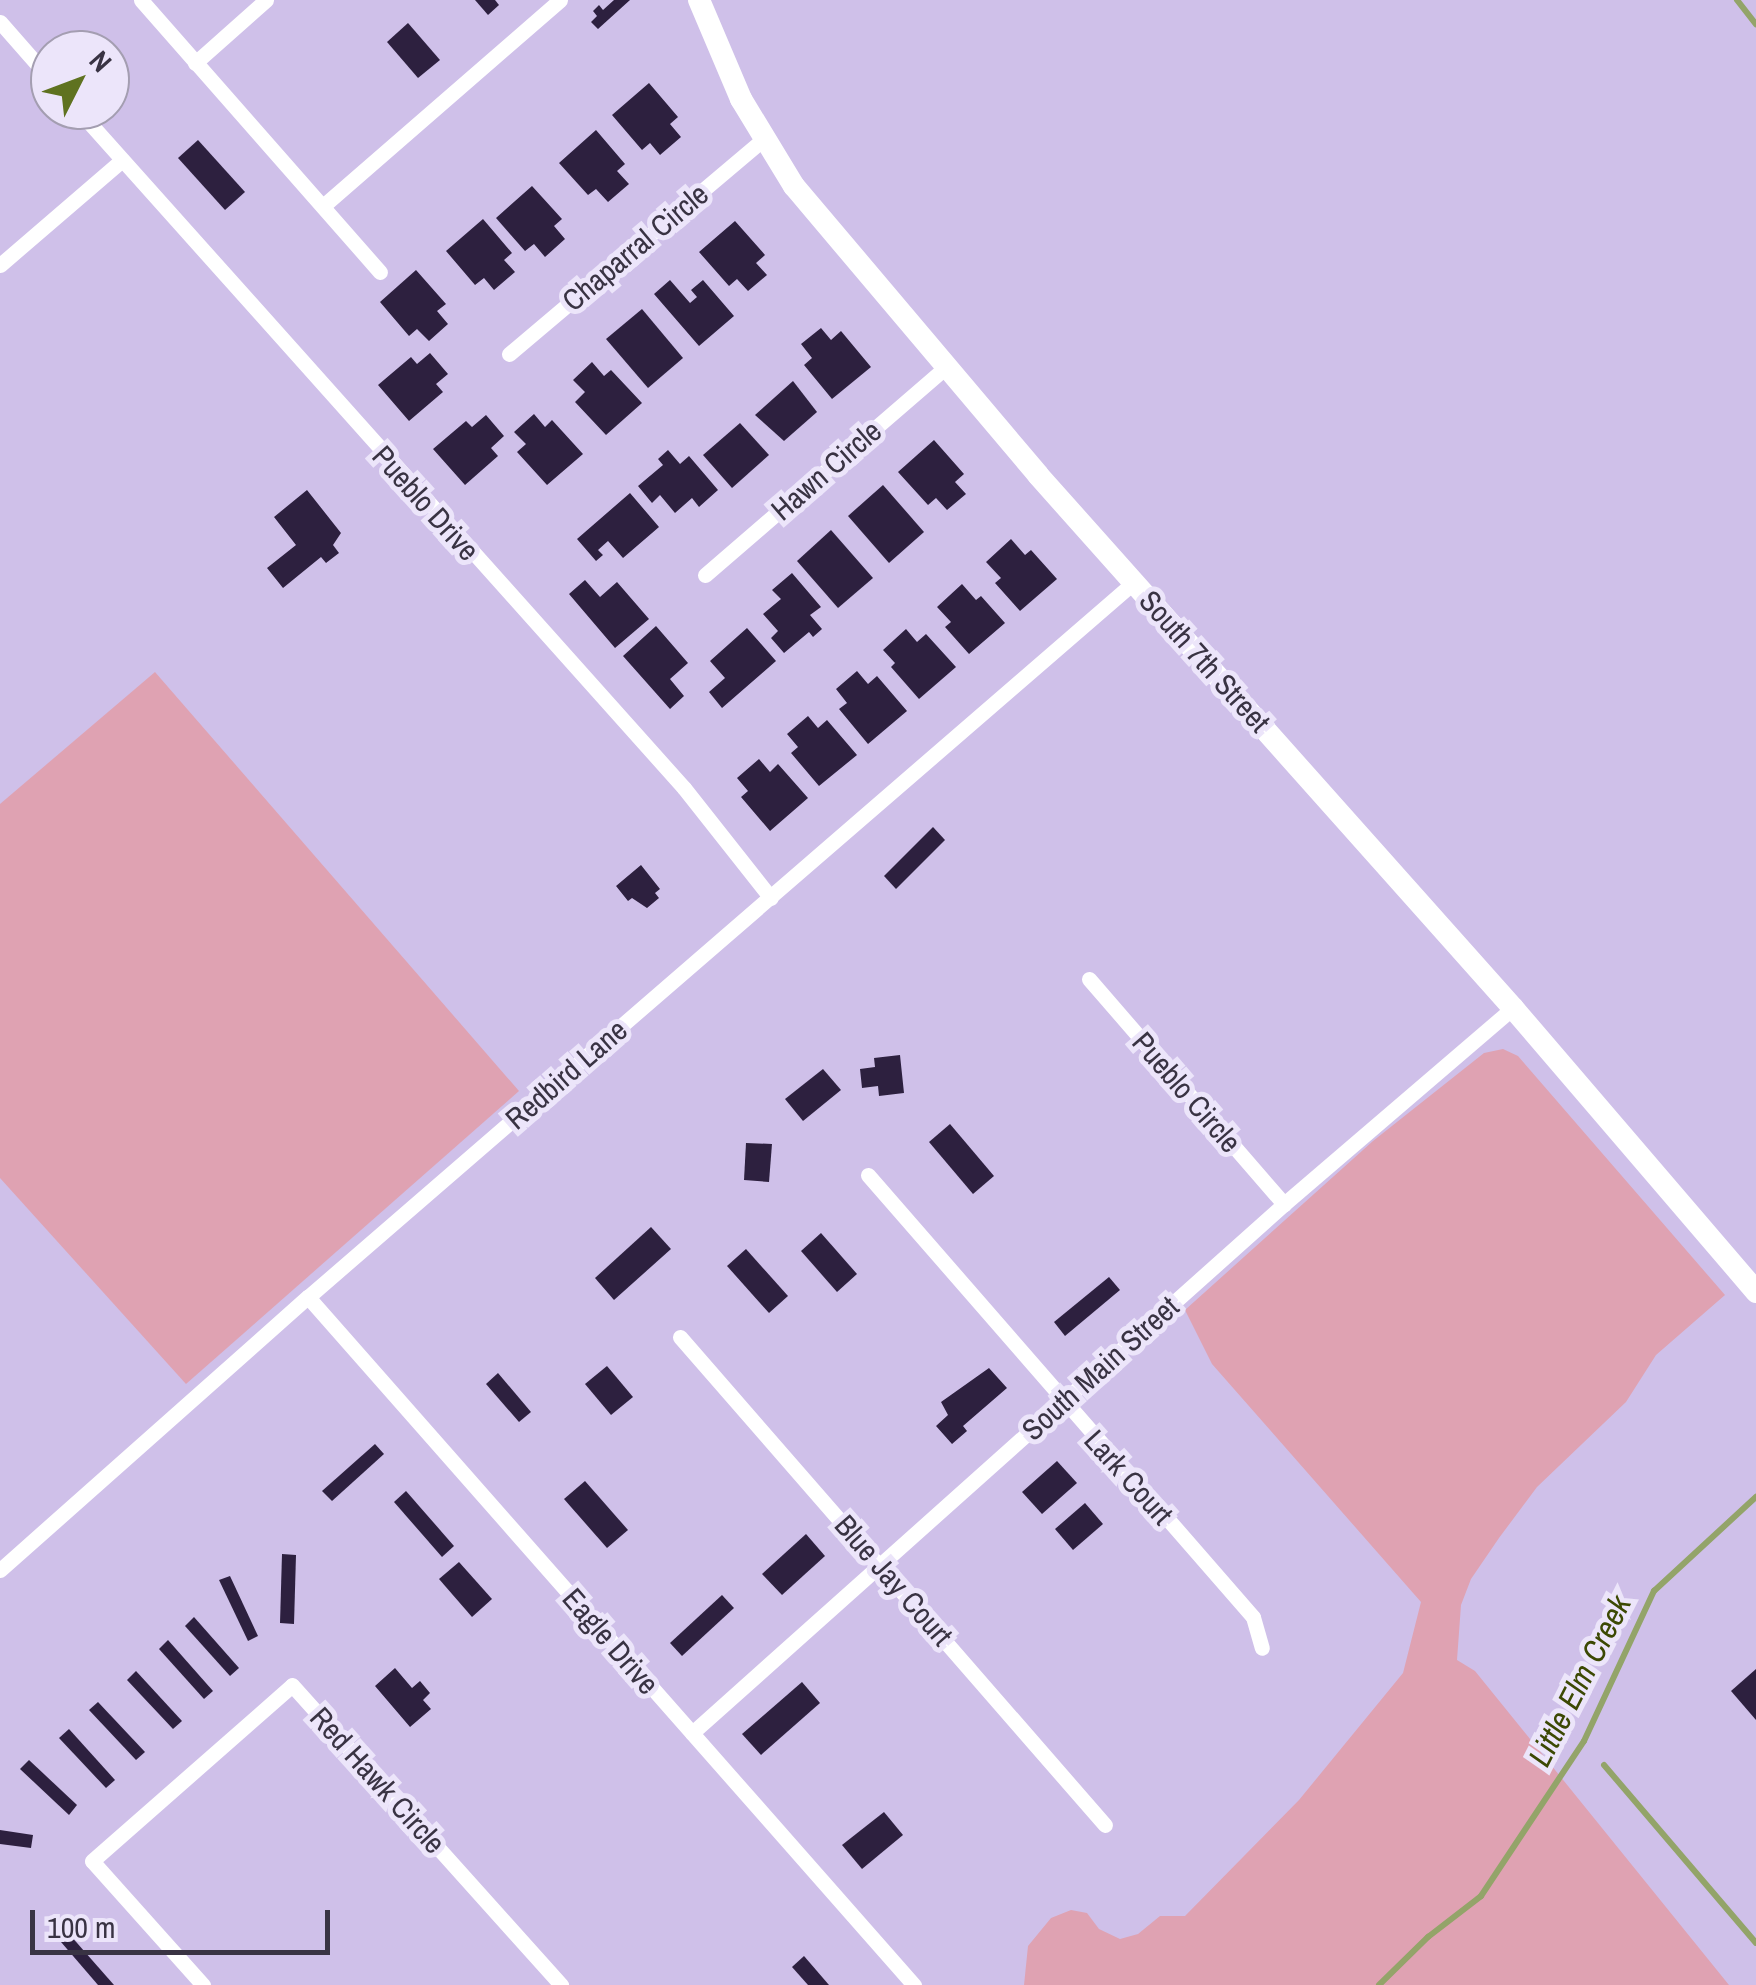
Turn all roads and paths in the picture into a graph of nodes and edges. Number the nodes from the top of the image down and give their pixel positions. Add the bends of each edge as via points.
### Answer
1 (141, 0) edge
2 (266, 0) edge
3 (560, 0) edge
4 (699, 0) edge
5 (0, 22) edge
6 (30, 56) edge
7 (195, 63) junction
8 (96, 130) edge
9 (762, 140) junction
10 (122, 160) junction
11 (323, 206) junction
12 (0, 264) edge
13 (380, 272) dead end
14 (509, 354) dead end
15 (947, 366) junction
16 (705, 575) dead end
17 (1134, 582) junction
18 (771, 898) junction
19 (1090, 979) dead end
20 (1513, 1008) junction
21 (868, 1175) dead end
22 (1284, 1204) junction
23 (1756, 1292) edge
24 (308, 1297) junction
25 (680, 1337) dead end
26 (1062, 1402) junction
27 (882, 1564) junction
28 (0, 1570) edge
29 (1262, 1648) dead end
30 (692, 1733) junction
31 (1104, 1825) dead end
32 (203, 1985) edge
33 (562, 1985) edge
34 (914, 1985) edge

1 - 7 street
2 - 7 street
3 - 11 street
4 - 9 main road, South 7th Street
5 - 6 street
7 - 11 street
8 - 10 street, Pueblo Drive
9 - 14 street, Chaparral Circle
9 - 15 main road, South 7th Street
10 - 12 street
10 - 18 street, Pueblo Drive via 684,788
11 - 13 street
15 - 16 street, Hawn Circle
15 - 17 main road, South 7th Street
17 - 18 street, Redbird Lane
17 - 20 main road, South 7th Street
18 - 24 street, Redbird Lane
19 - 22 street, Pueblo Circle
20 - 22 street, South Main Street
20 - 23 main road, South 7th Street
21 - 26 street, Lark Court
22 - 26 street, South Main Street
24 - 28 street, Redbird Lane
24 - 30 street, Eagle Drive
25 - 27 street, Blue Jay Court
26 - 27 street, South Main Street
26 - 29 street, Lark Court via 1252,1617
27 - 30 street, South Main Street
27 - 31 street, Blue Jay Court
30 - 34 street, Eagle Drive
32 - 33 street, Red Hawk Circle via 92,1861 292,1684

